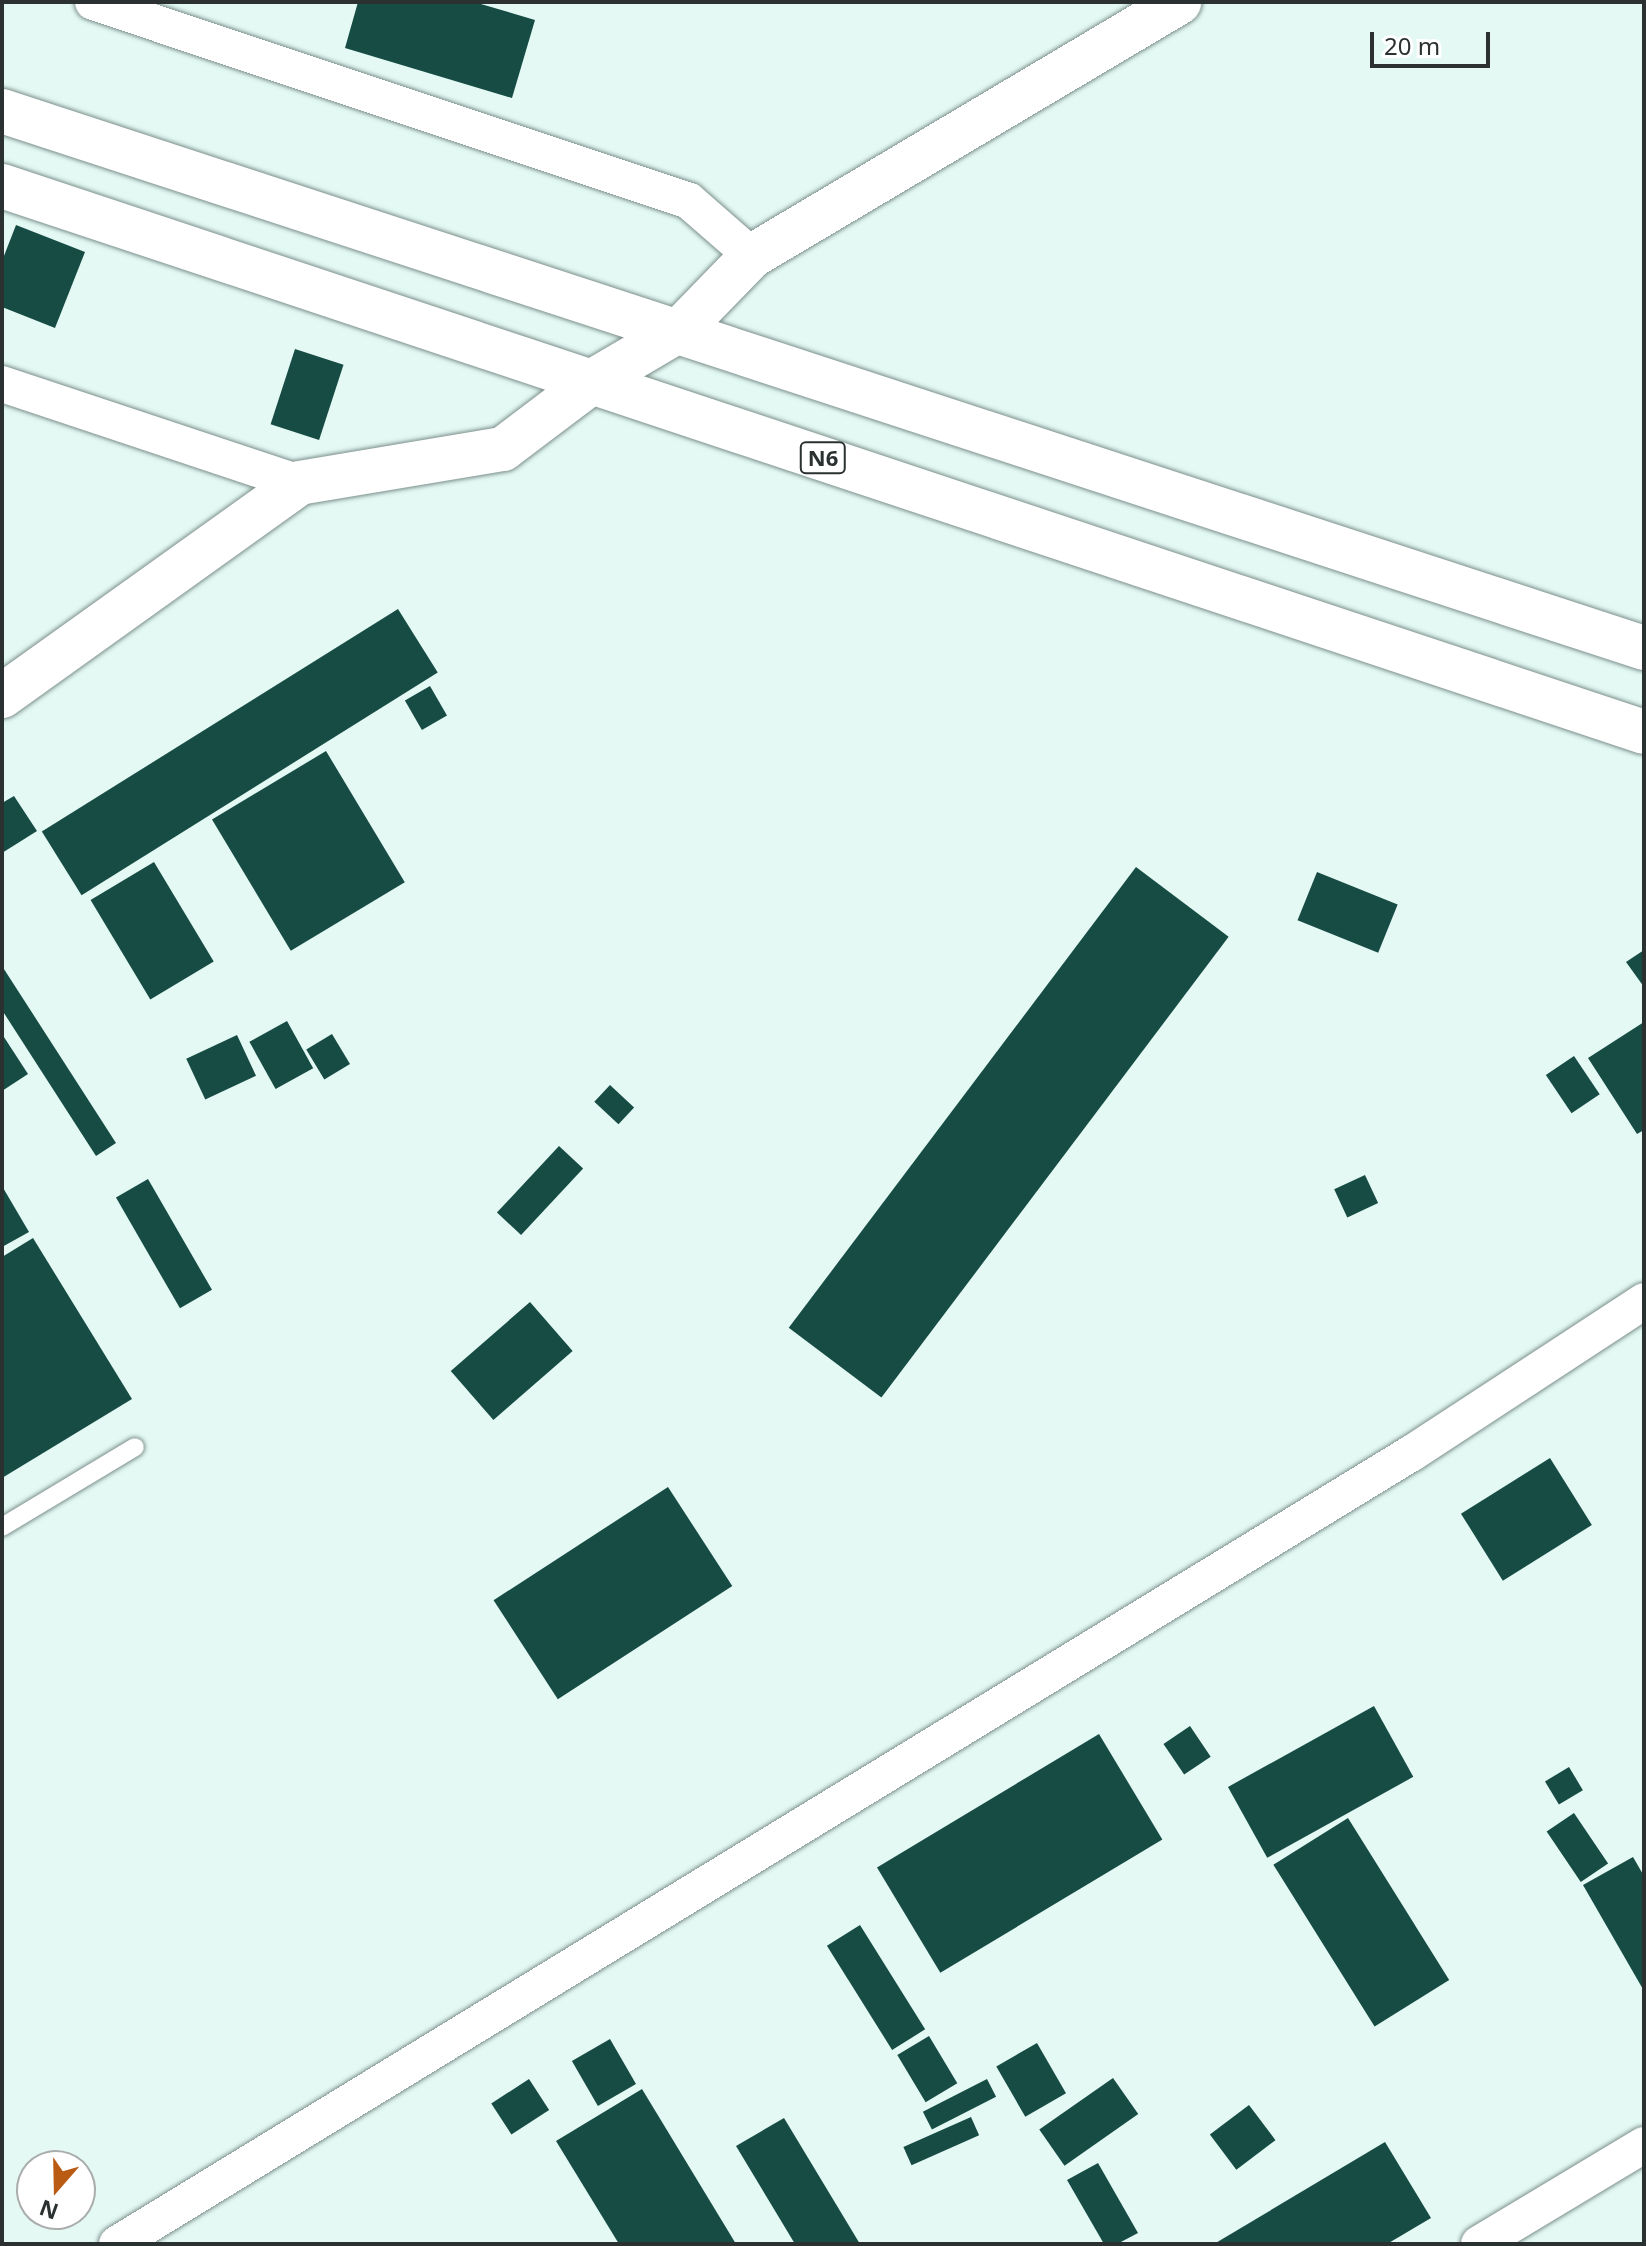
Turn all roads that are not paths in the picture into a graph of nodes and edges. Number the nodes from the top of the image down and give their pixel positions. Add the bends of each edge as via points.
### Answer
1 (93, 2) edge
2 (1179, 2) edge
3 (135, 8) edge
4 (2, 111) edge
5 (2, 186) edge
6 (752, 256) junction
7 (680, 330) junction
8 (593, 381) junction
9 (2, 384) edge
10 (299, 483) junction
11 (1644, 648) edge
12 (2, 696) edge
13 (1644, 732) edge
14 (1644, 1301) edge
15 (135, 1447) dead end
16 (2, 1527) edge
17 (1644, 2145) edge
18 (117, 2244) edge
19 (1479, 2244) edge

1 - 3 street
2 - 6 main road
3 - 6 street via 689,201
4 - 7 main road
5 - 8 main road, N6
6 - 7 main road
7 - 8 main road
7 - 11 main road
8 - 10 main road via 503,449
8 - 13 main road, N6
9 - 10 street
10 - 12 main road
14 - 18 street via 1412,1453
15 - 16 lane
17 - 19 street

